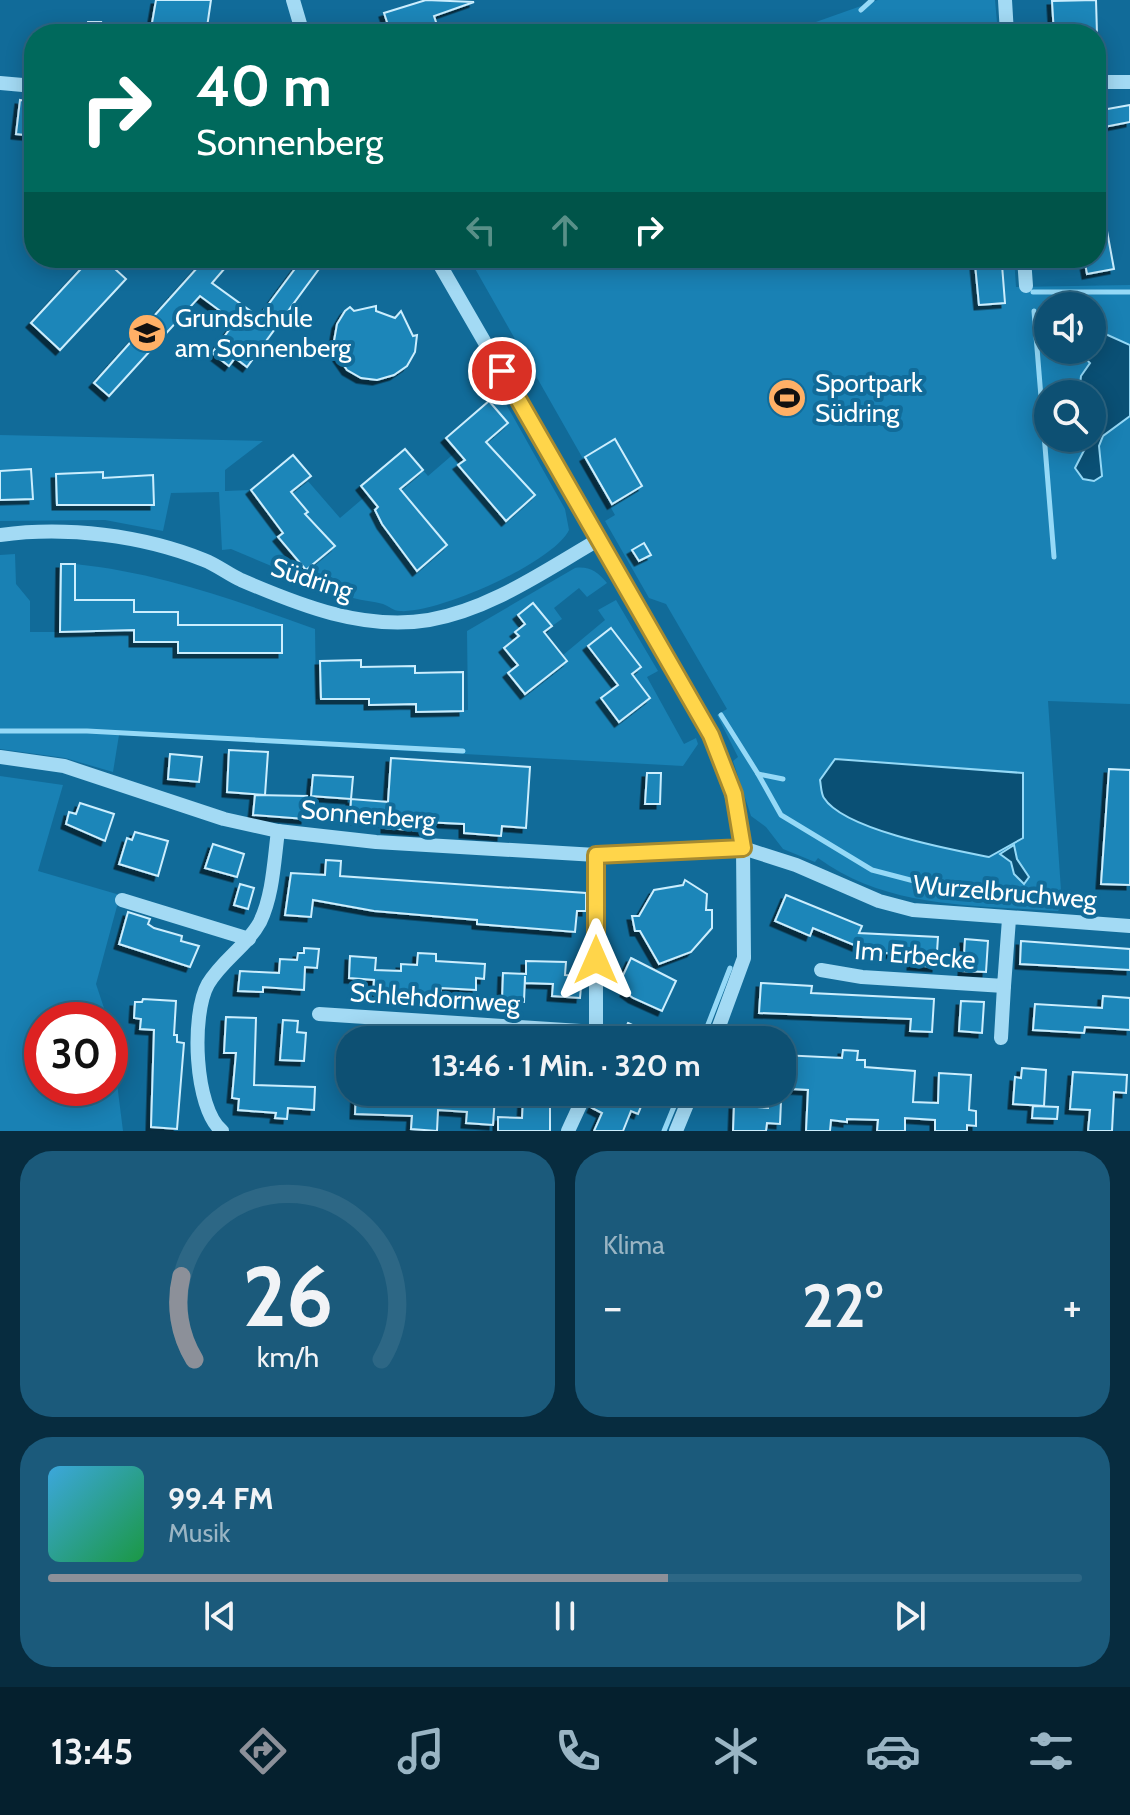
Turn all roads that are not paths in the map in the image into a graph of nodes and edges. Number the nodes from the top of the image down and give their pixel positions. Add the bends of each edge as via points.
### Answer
1 (293, 0) edge
2 (1005, 0) edge
3 (300, 24) edge
4 (1006, 24) edge
5 (1106, 82) edge
6 (1130, 82) edge
7 (0, 83) edge
8 (24, 85) edge
9 (442, 268) edge
10 (1025, 268) edge
11 (1026, 286) dead end
12 (0, 535) edge
13 (598, 540) junction
14 (0, 757) edge
15 (278, 831) junction
16 (743, 848) junction
17 (596, 855) junction
18 (122, 900) dead end
19 (1009, 919) junction
20 (1130, 926) edge
21 (249, 939) junction
22 (821, 970) dead end
23 (1004, 986) junction
24 (319, 1014) dead end
25 (470, 1026) edge
26 (596, 1026) edge
27 (719, 1026) edge
28 (1001, 1038) dead end
29 (580, 1106) edge
30 (686, 1106) edge
31 (216, 1129) edge
32 (568, 1131) edge
33 (676, 1131) edge

1 - 3 street
2 - 4 street
5 - 6 street
7 - 8 street
9 - 13 street
10 - 11 street
12 - 13 street, Südring via 77,533 158,546 204,560 312,609 399,623 470,610
13 - 16 street via 722,757
14 - 15 street, Sonnenberg via 64,766 224,819
15 - 17 street, Sonnenberg
15 - 21 street via 266,908
16 - 17 street, Sonnenberg
16 - 19 street, Wurzelbruchweg via 896,906
16 - 27 street via 744,958
17 - 26 street
18 - 21 street
19 - 20 street, Wurzelbruchweg
19 - 23 street, Im Erbecke
21 - 31 street via 218,969 198,1012 204,1099
22 - 23 street, Im Erbecke
23 - 28 street, Im Erbecke
24 - 25 street, Schlehdornweg
29 - 32 street
30 - 33 street

